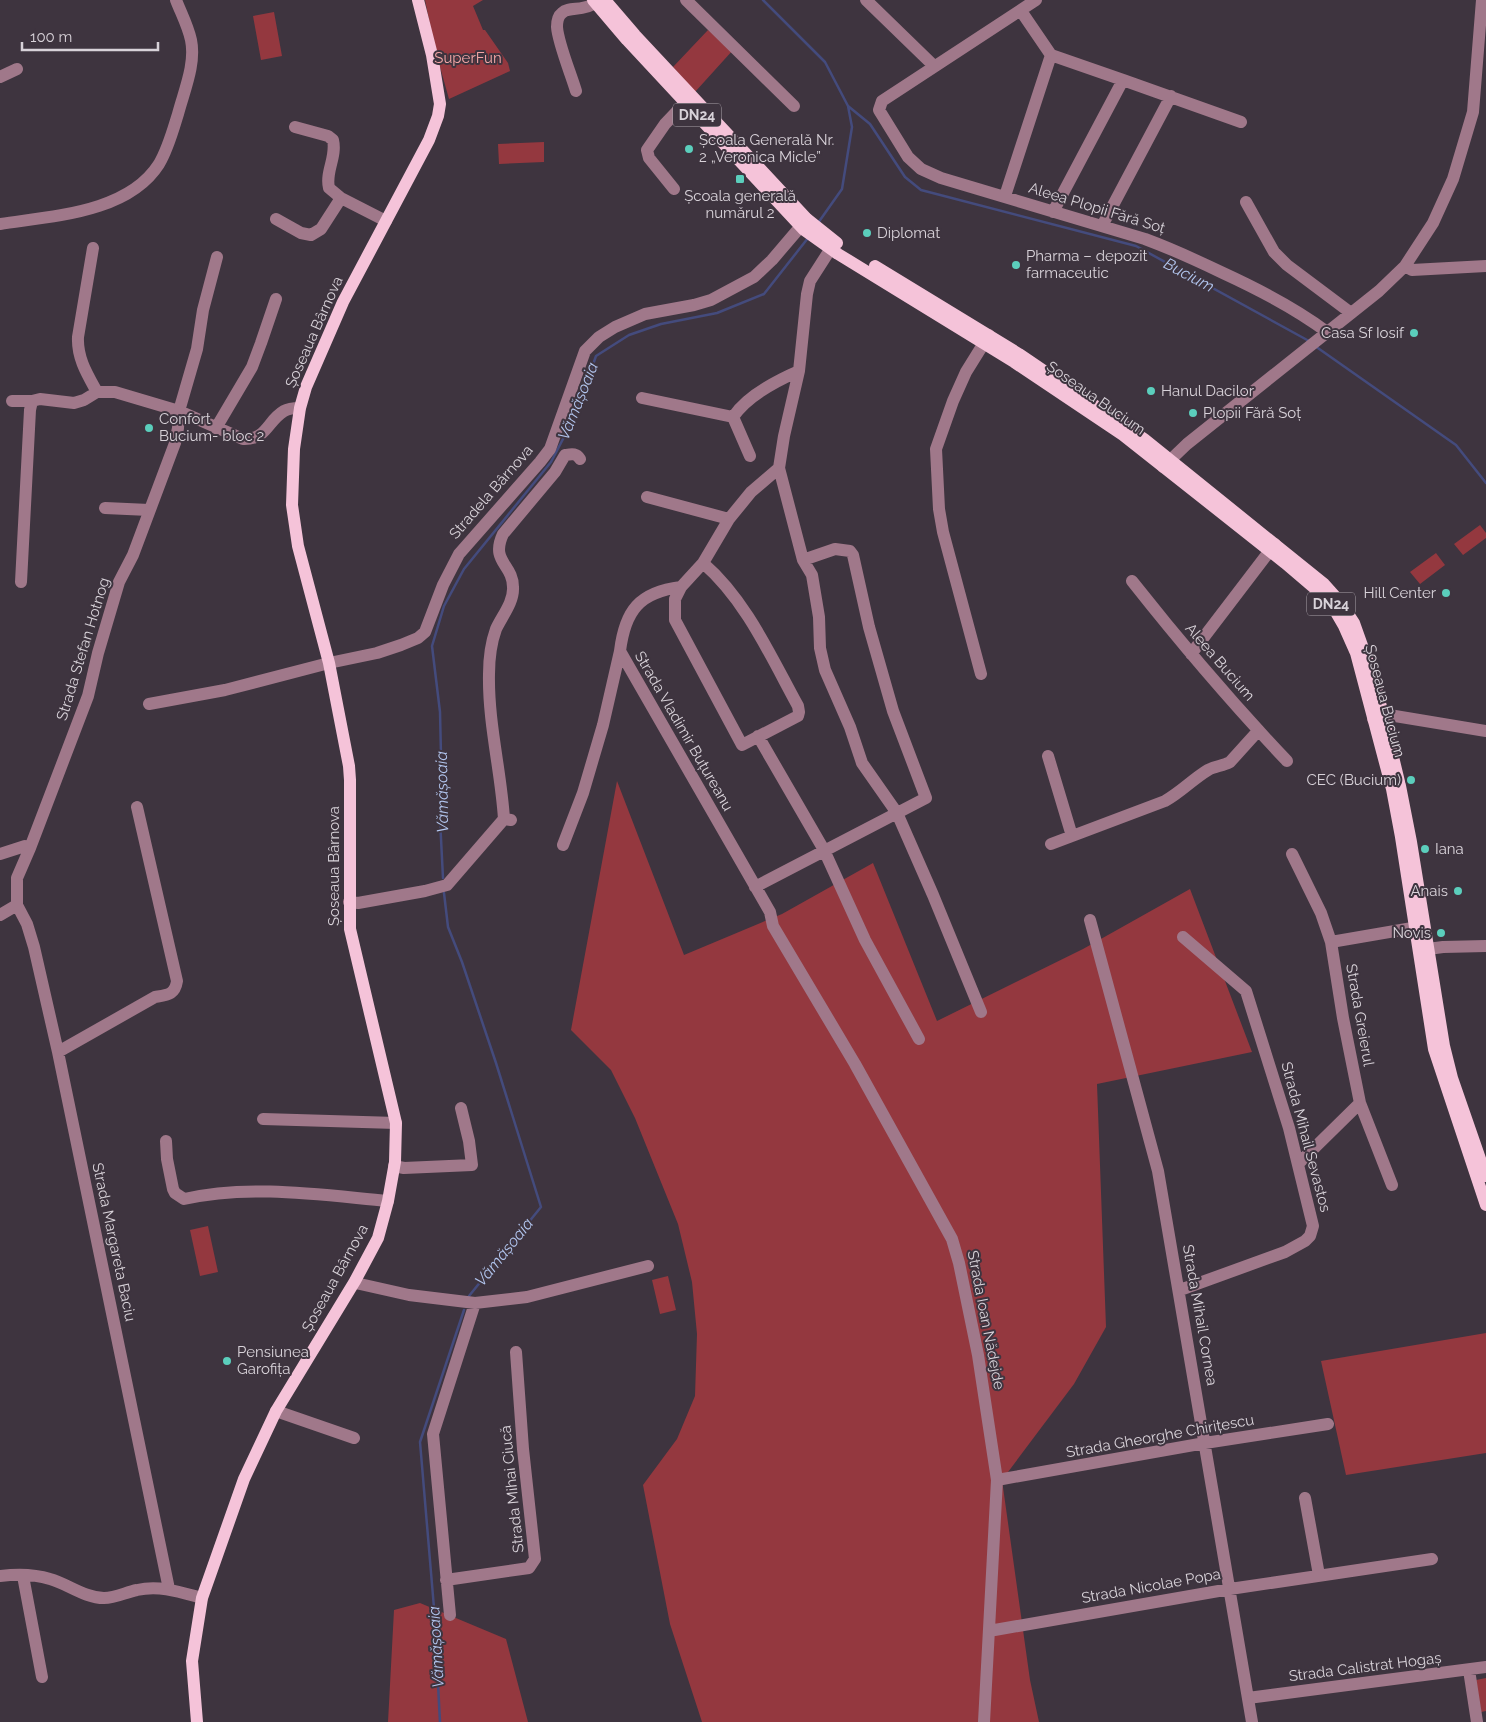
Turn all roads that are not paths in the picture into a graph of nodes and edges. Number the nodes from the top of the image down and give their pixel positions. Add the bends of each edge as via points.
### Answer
1 (176, 0) edge
2 (418, 0) edge
3 (686, 0) edge
4 (866, 0) edge
5 (1036, 0) edge
6 (1482, 0) edge
7 (597, 1) edge
8 (1021, 11) junction
9 (1051, 55) junction
10 (934, 66) junction
11 (17, 69) dead end
12 (0, 77) edge
13 (1123, 80) junction
14 (576, 91) dead end
15 (1170, 96) junction
16 (685, 103) junction
17 (794, 106) dead end
18 (1241, 122) dead end
19 (295, 127) dead end
20 (674, 189) dead end
21 (1005, 196) junction
22 (341, 198) junction
23 (1246, 202) dead end
24 (1053, 212) junction
25 (276, 218) dead end
26 (386, 221) junction
27 (0, 224) edge
28 (805, 224) junction
29 (1102, 226) junction
30 (829, 243) junction
31 (93, 248) dead end
32 (217, 257) dead end
33 (1405, 266) junction
34 (1486, 266) edge
35 (276, 299) dead end
36 (1351, 313) junction
37 (986, 339) junction
38 (1318, 340) junction
39 (799, 371) junction
40 (97, 392) junction
41 (642, 398) dead end
42 (12, 401) dead end
43 (32, 401) junction
44 (300, 408) junction
45 (179, 412) junction
46 (733, 417) junction
47 (216, 428) junction
48 (750, 456) dead end
49 (580, 459) dead end
50 (1167, 463) junction
51 (779, 468) junction
52 (647, 497) dead end
53 (105, 508) dead end
54 (149, 510) junction
55 (729, 519) junction
56 (1272, 547) junction
57 (803, 560) junction
58 (702, 563) junction
59 (1132, 581) dead end
60 (20, 582) dead end
61 (681, 587) junction
62 (620, 651) junction
63 (1191, 654) junction
64 (329, 663) junction
65 (981, 674) dead end
66 (148, 704) dead end
67 (1378, 718) junction
68 (1258, 731) junction
69 (1486, 731) edge
70 (758, 736) junction
71 (1048, 756) dead end
72 (1286, 760) dead end
73 (137, 807) dead end
74 (897, 813) junction
75 (1072, 836) junction
76 (1051, 844) dead end
77 (563, 845) dead end
78 (30, 848) junction
79 (824, 850) junction
80 (0, 854) edge
81 (1292, 854) dead end
82 (755, 887) junction
83 (349, 902) junction
84 (17, 905) junction
85 (770, 912) joint
86 (0, 915) edge
87 (1090, 920) dead end
88 (1420, 927) junction
89 (1183, 938) dead end
90 (1331, 942) junction
91 (1486, 946) edge
92 (1428, 949) junction
93 (981, 1012) dead end
94 (919, 1039) dead end
95 (58, 1052) junction
96 (1360, 1103) junction
97 (461, 1108) dead end
98 (263, 1120) dead end
99 (396, 1123) junction
100 (166, 1141) dead end
101 (1299, 1163) junction
102 (394, 1166) junction
103 (1486, 1176) edge
104 (1392, 1185) dead end
105 (388, 1201) junction
106 (1486, 1205) edge
107 (648, 1266) dead end
108 (355, 1281) junction
109 (1180, 1290) junction
110 (476, 1304) junction
111 (516, 1352) dead end
112 (276, 1411) junction
113 (1328, 1424) dead end
114 (354, 1438) dead end
115 (1205, 1443) junction
116 (997, 1480) junction
117 (1305, 1498) dead end
118 (1432, 1559) dead end
119 (1319, 1575) junction
120 (0, 1576) edge
121 (23, 1576) junction
122 (446, 1580) junction
123 (169, 1589) junction
124 (1230, 1589) junction
125 (202, 1598) junction
126 (450, 1614) dead end
127 (989, 1631) junction
128 (1486, 1667) edge
129 (1469, 1670) junction
130 (42, 1677) dead end
131 (1248, 1698) junction
132 (197, 1722) edge
133 (984, 1722) edge
134 (1252, 1722) edge
135 (1477, 1722) edge

1 - 27 street via 190,38 191,64 172,135 160,163 134,190 97,206
2 - 26 main road, Șoseaua Bârnova via 440,104 430,140
3 - 17 street
4 - 10 street
5 - 8 street
6 - 33 street via 1473,112 1453,179 1433,223
7 - 14 street via 588,9 560,13 558,20 558,33
7 - 16 main road, Șoseaua Bucium / DN24
7 - 28 main road, Șoseaua Bucium / DN24 via 635,35
8 - 9 street
8 - 10 street
9 - 13 street
9 - 21 street
10 - 21 street, Aleea Plopii Fără Soț via 882,101 879,110 908,157 921,169
11 - 12 street
13 - 15 street
13 - 24 street
15 - 18 street
15 - 29 street
16 - 20 street via 647,150 649,158
16 - 28 main road, Șoseaua Bucium / DN24
19 - 22 street via 333,140 328,183 329,188
21 - 24 street, Aleea Plopii Fără Soț
22 - 25 street via 321,230 311,235 301,233
22 - 26 street
23 - 36 street via 1274,252 1286,265
24 - 29 street, Aleea Plopii Fără Soț
26 - 44 main road, Șoseaua Bârnova via 344,302 306,387
28 - 30 main road, Șoseaua Bucium / DN24
28 - 64 street, Stradela Bârnova via 754,277 711,300 645,314 598,337 586,351 550,449 459,554 425,632 418,638 377,653
29 - 38 street, Aleea Plopii Fără Soț via 1172,249 1274,297 1304,315
30 - 37 main road, Șoseaua Bucium / DN24
30 - 39 street via 810,281
31 - 40 street via 77,349
32 - 45 street, Strada Stefan Hotnog
33 - 34 street via 1412,270
33 - 36 street
35 - 47 street via 252,366
36 - 38 street
37 - 50 main road, Șoseaua Bucium / DN24 via 1085,397 1144,439
37 - 65 street via 966,372 936,449 943,532
38 - 50 street
39 - 46 street via 746,402
39 - 51 street
40 - 43 street via 74,403
40 - 45 street via 115,392
41 - 46 street
42 - 43 street
43 - 60 street
44 - 47 street via 282,411 259,437 251,440
44 - 64 main road, Șoseaua Bârnova via 294,450 292,505 298,546
45 - 47 street
45 - 54 street, Strada Stefan Hotnog via 175,443
46 - 48 street
49 - 83 street via 577,455 565,455 500,541 499,554 513,587 492,643 489,674 493,731 509,819 493,830 447,885 358,903
50 - 56 main road, Șoseaua Bucium / DN24
51 - 55 street via 751,492
51 - 57 street
52 - 55 street
53 - 54 street
54 - 78 street, Strada Stefan Hotnog via 133,555 119,582 88,696
55 - 58 street
56 - 63 street
56 - 67 main road, Șoseaua Bucium / DN24 via 1324,584 1350,616 1375,682
57 - 74 street via 812,575 816,595 824,670 850,727 862,763
57 - 74 street via 835,548 850,551 853,555 893,711 926,798
58 - 61 street
58 - 70 street via 731,592 798,706 798,716
59 - 63 street, Aleea Bucium
61 - 62 street, Strada Vladimir Buțureanu via 652,594 632,609
61 - 70 street via 675,599 675,620 742,745
62 - 77 street via 603,725 583,793
62 - 82 street, Strada Vladimir Buțureanu
63 - 68 street, Aleea Bucium
64 - 66 street, Stradela Bârnova via 225,690
64 - 83 main road, Șoseaua Bârnova via 350,780
67 - 69 street via 1389,715
67 - 88 main road, Șoseaua Bucium / DN24 via 1400,786
68 - 72 street, Aleea Bucium
68 - 75 street via 1230,762 1207,770 1166,801
70 - 79 street
71 - 75 street
73 - 95 street via 176,988 171,994 155,997
74 - 79 street
74 - 93 street
75 - 76 street
78 - 80 street via 25,846
78 - 84 street, Strada Stefan Hotnog via 17,878
79 - 82 street
79 - 94 street via 865,940
81 - 90 street, Strada Greierul via 1321,913
82 - 85 street, Strada Vladimir Buțureanu
83 - 99 main road, Șoseaua Bârnova via 350,929
84 - 86 street
84 - 95 street, Strada Margareta Baciu via 34,947
85 - 116 street, Strada Ioan Nădejde via 773,926 855,1064 952,1239 978,1355
87 - 109 street, Strada Mihail Cornea via 1158,1171
88 - 90 street
88 - 92 main road, Șoseaua Bucium / DN24
88 - 106 main road, Șoseaua Bucium / DN24 via 1434,1049
89 - 101 street, Strada Mihail Sevastos via 1246,991
90 - 96 street, Strada Greierul
91 - 92 street
92 - 103 main road, Șoseaua Bucium / DN24 via 1452,1078
95 - 123 street, Strada Margareta Baciu
96 - 101 street
96 - 104 street, Strada Greierul
97 - 102 street via 472,1165
98 - 99 street
99 - 102 main road, Șoseaua Bârnova
100 - 105 street via 173,1189 184,1198 216,1192 278,1192
101 - 109 street, Strada Mihail Sevastos via 1312,1217 1310,1236 1285,1252
102 - 105 main road, Șoseaua Bârnova
105 - 108 main road, Șoseaua Bârnova via 378,1238
107 - 110 street via 527,1296
108 - 110 street via 409,1295
108 - 112 main road, Șoseaua Bârnova
109 - 115 street, Strada Mihail Cornea
110 - 122 street via 433,1434
111 - 122 street, Strada Mihai Ciucă via 535,1558 529,1568
112 - 114 street
112 - 125 main road, Șoseaua Bârnova via 244,1479
113 - 115 street, Strada Gheorghe Chirițescu
115 - 116 street, Strada Gheorghe Chirițescu
115 - 124 street, Strada Mihail Cornea
116 - 127 street, Strada Ioan Nădejde
117 - 119 street
118 - 119 street, Strada Nicolae Popa
119 - 124 street, Strada Nicolae Popa
120 - 121 street
121 - 123 street via 50,1579 105,1598 145,1589
121 - 130 street
122 - 126 street
123 - 125 street
124 - 127 street, Strada Nicolae Popa
124 - 131 street, Strada Mihail Cornea
125 - 132 main road, Șoseaua Bârnova via 192,1661
127 - 133 street, Strada Ioan Nădejde
128 - 129 street, Strada Calistrat Hogaș
129 - 131 street, Strada Calistrat Hogaș
129 - 135 street
131 - 134 street, Strada Mihail Cornea

